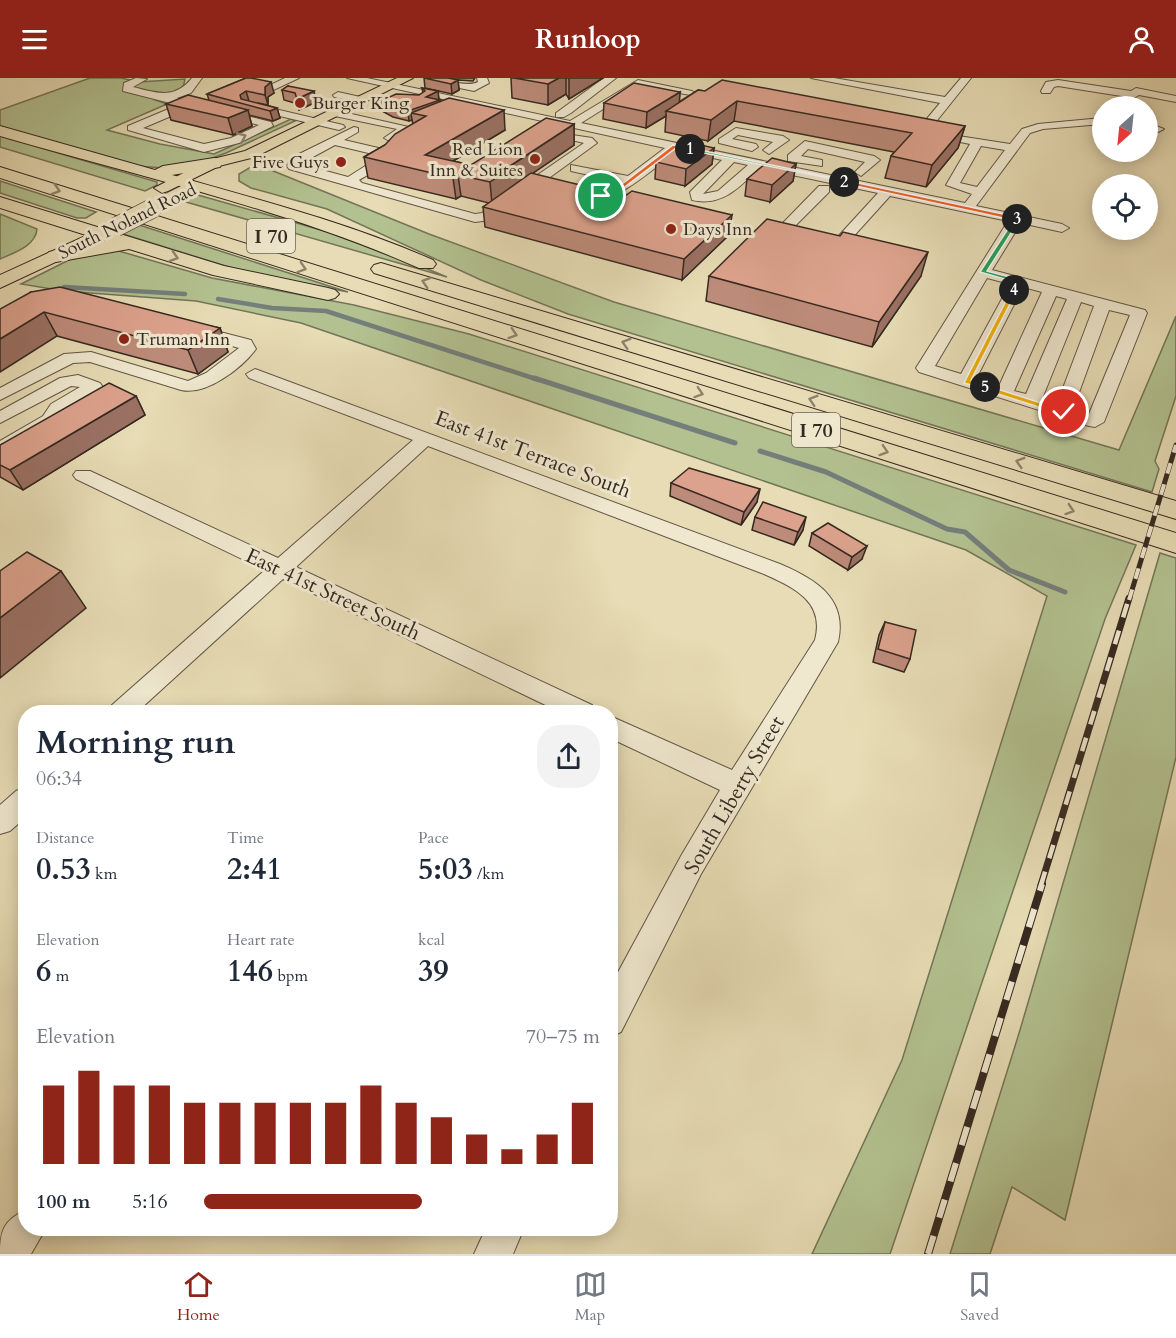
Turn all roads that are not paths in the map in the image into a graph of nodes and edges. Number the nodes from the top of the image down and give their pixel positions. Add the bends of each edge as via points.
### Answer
1 (140, 78) edge
2 (151, 78) edge
3 (197, 78) edge
4 (352, 78) edge
5 (407, 78) edge
6 (482, 78) edge
7 (610, 78) edge
8 (816, 78) edge
9 (966, 78) edge
10 (830, 79) edge
11 (1141, 79) edge
12 (430, 82) edge
13 (293, 83) edge
14 (496, 83) dead end
15 (390, 86) junction
16 (1046, 91) dead end
17 (1135, 93) junction
18 (464, 95) junction
19 (1134, 96) edge
20 (447, 98) junction
21 (166, 99) junction
22 (696, 99) edge
23 (1176, 99) edge
24 (947, 101) junction
25 (188, 105) junction
26 (487, 106) junction
27 (254, 107) junction
28 (329, 107) junction
29 (370, 108) junction
30 (509, 111) junction
31 (566, 111) junction
32 (451, 113) edge
33 (406, 114) edge
34 (220, 116) junction
35 (238, 116) junction
36 (494, 120) junction
37 (552, 120) junction
38 (931, 120) edge
39 (149, 121) junction
40 (1092, 122) edge
41 (573, 124) junction
42 (198, 126) junction
43 (657, 129) dead end
44 (354, 130) junction
45 (0, 131) edge
46 (169, 131) junction
47 (921, 132) edge
48 (618, 134) junction
49 (390, 138) junction
50 (641, 139) junction
51 (187, 141) junction
52 (333, 141) junction
53 (978, 141) junction
54 (675, 146) junction
55 (1013, 148) junction
56 (769, 150) dead end
57 (0, 154) edge
58 (250, 154) junction
59 (389, 154) junction
60 (731, 158) junction
61 (214, 163) junction
62 (755, 163) junction
63 (624, 164) dead end
64 (234, 168) junction
65 (575, 168) junction
66 (646, 168) junction
67 (137, 171) junction
68 (0, 172) edge
69 (861, 172) junction
70 (631, 180) junction
71 (352, 182) junction
72 (850, 183) junction
73 (828, 184) junction
74 (180, 187) junction
75 (886, 191) junction
76 (981, 192) junction
77 (235, 196) junction
78 (841, 197) dead end
79 (0, 202) edge
80 (869, 203) junction
81 (963, 207) junction
82 (895, 208) dead end
83 (192, 212) dead end
84 (33, 214) junction
85 (936, 217) dead end
86 (1017, 218) junction
87 (98, 227) junction
88 (1062, 228) dead end
89 (134, 244) junction
90 (53, 248) junction
91 (362, 263) dead end
92 (0, 266) edge
93 (983, 272) junction
94 (1019, 281) junction
95 (0, 282) edge
96 (1051, 290) junction
97 (1076, 296) junction
98 (1103, 304) junction
99 (457, 316) junction
100 (542, 317) junction
101 (178, 326) edge
102 (255, 374) dead end
103 (0, 376) edge
104 (966, 381) junction
105 (22, 383) junction
106 (1004, 393) junction
107 (0, 395) edge
108 (1032, 402) junction
109 (1064, 412) junction
110 (0, 418) edge
111 (425, 439) junction
112 (0, 449) edge
113 (83, 475) dead end
114 (1176, 510) edge
115 (1176, 543) edge
116 (280, 569) junction
117 (794, 579) joint
118 (129, 705) edge
119 (568, 705) edge
120 (618, 730) edge
121 (736, 785) junction
122 (18, 806) edge
123 (0, 822) edge
124 (618, 1006) edge
125 (22, 1236) edge
126 (502, 1236) edge
127 (8, 1254) edge
128 (493, 1254) edge

1 - 2 street
1 - 21 street via 127,89
3 - 21 street via 192,92
4 - 15 street
5 - 15 main road, South Noland Road
6 - 18 street via 484,83
7 - 31 street
8 - 10 street
9 - 24 street
10 - 24 street
11 - 17 street
12 - 18 street
13 - 27 street via 236,103
13 - 28 street via 274,103 303,110
14 - 18 street
15 - 20 street
15 - 29 main road, South Noland Road
16 - 17 street via 1050,84 1058,83
17 - 19 street
17 - 23 street
18 - 20 street
18 - 26 street
20 - 29 street via 429,105
21 - 25 street
22 - 41 street via 638,83
24 - 38 street
25 - 34 street
25 - 39 street
26 - 30 street
26 - 31 street via 500,98
27 - 28 street
27 - 35 street
28 - 29 main road, South Noland Road
28 - 44 street
28 - 58 main road, South Noland Road
29 - 33 street via 398,118
29 - 49 street via 411,127
30 - 36 street
30 - 37 street
31 - 37 street
32 - 36 street
34 - 35 street
34 - 42 street
51 -> 35 street via 189,145 212,147 267,126
36 - 71 street via 591,143 486,217 464,216
37 - 41 street
39 - 46 street
39 - 46 street via 132,128
40 - 55 street via 1026,131
41 - 48 street
42 - 46 street
42 - 51 street
43 - 50 street
44 - 49 street
44 - 52 street
45 - 67 highway
46 - 51 street
47 - 53 street
48 - 50 street
48 - 65 street
49 - 59 street via 399,144
50 - 54 street
52 - 59 street
52 - 71 street via 295,161 293,166
53 - 55 street
53 - 76 street via 952,185
54 - 60 street
54 - 66 street
55 - 76 street
56 - 62 street
57 - 83 highway
58 - 61 main road, South Noland Road
58 - 64 main road, South Noland Road
59 - 71 street
60 - 62 street
60 - 62 street via 696,192 697,197 719,198
61 - 67 highway via 181,170
61 - 74 main road, South Noland Road
62 - 73 street
63 - 66 street
64 - 74 main road, South Noland Road
64 - 77 highway via 224,177
65 - 70 street
65 - 70 street via 567,186 578,196 601,196
66 - 70 street
67 - 74 highway
68 -> 99 highway, I 70
69 - 69 street via 815,163 792,158 805,145 874,160
69 - 72 street
72 - 73 street
72 - 75 street
73 - 78 street via 830,194
73 - 80 street via 783,230 784,235 838,245
74 - 77 highway
74 - 87 main road, South Noland Road, bridge
74 - 87 main road, South Noland Road
75 - 80 street
75 - 81 street
76 - 81 street
77 - 100 highway via 376,242
79 - 84 highway
80 - 82 street
81 - 85 street
81 - 86 street
84 - 87 highway
84 - 90 highway via 51,225
86 - 88 street
86 - 93 street
87 - 89 highway
87 - 90 main road, South Noland Road
87 - 90 main road, South Noland Road
89 - 90 highway
89 -> 99 highway via 255,280
90 - 92 main road, South Noland Road
90 - 95 main road, South Noland Road
100 -> 91 highway, I 70
93 - 94 street
93 - 104 street via 925,368
94 - 96 street
94 - 104 street
96 - 97 street
96 - 106 street
97 - 98 street
97 - 108 street
98 - 109 street
98 - 109 street via 1139,313 1095,422
99 -> 115 highway, I 70
114 -> 100 highway, I 70
101 - 105 street via 245,344 248,349 196,386 80,356
102 - 111 street, East 41st Terrace South
103 - 105 street
104 - 106 street
105 - 107 street
106 - 108 street
108 - 109 street
110 - 112 street via 66,382 78,380 94,387 57,408 50,420
111 - 116 street
111 - 117 street, East 41st Terrace South
113 - 116 street, East 41st Street South
116 - 118 street
116 - 119 street, East 41st Street South
117 - 121 street, South Liberty Street via 822,601 830,634
120 - 121 street
121 - 124 street, South Liberty Street
122 - 123 street
125 - 127 street
126 - 128 street

